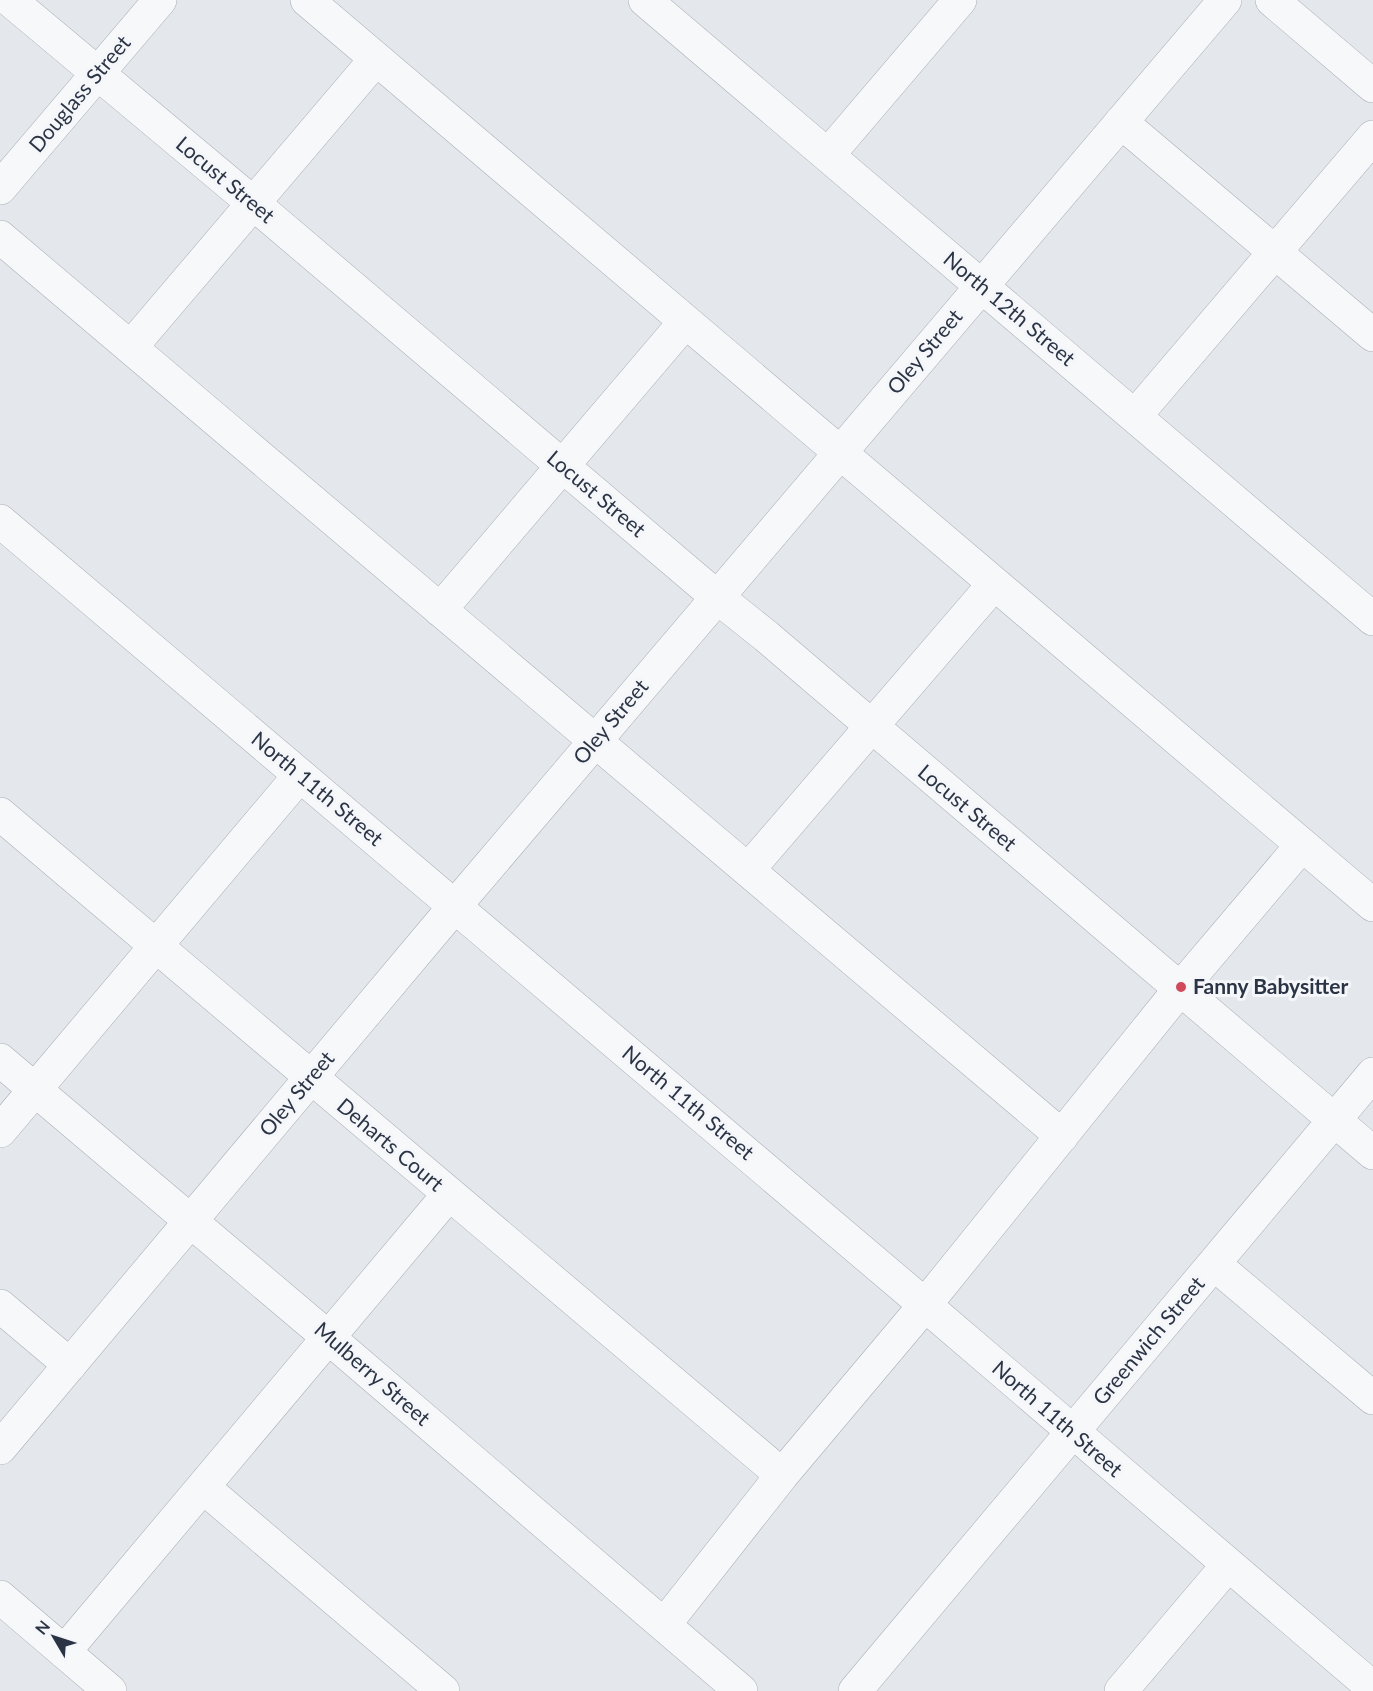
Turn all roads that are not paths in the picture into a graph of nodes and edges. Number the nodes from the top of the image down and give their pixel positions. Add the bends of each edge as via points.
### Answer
1 (10, 0) edge
2 (160, 0) edge
3 (307, 0) edge
4 (645, 0) edge
5 (960, 0) edge
6 (1225, 0) edge
7 (1272, 0) edge
8 (376, 59) junction
9 (98, 73) junction
10 (1373, 86) edge
11 (1121, 122) junction
12 (1373, 137) edge
13 (828, 155) junction
14 (0, 188) edge
15 (253, 203) junction
16 (0, 237) edge
17 (1275, 252) junction
18 (982, 286) junction
19 (685, 322) junction
20 (1373, 335) edge
21 (131, 347) junction
22 (1135, 416) junction
23 (839, 453) junction
24 (562, 465) junction
25 (0, 521) edge
26 (994, 584) junction
27 (717, 597) junction
28 (440, 610) junction
29 (1373, 619) edge
30 (872, 727) junction
31 (595, 741) junction
32 (300, 775) junction
33 (0, 814) edge
34 (1302, 845) junction
35 (748, 870) junction
36 (1373, 905) edge
37 (455, 906) junction
38 (156, 947) junction
39 (1180, 989) junction
40 (0, 1060) edge
41 (1373, 1074) edge
42 (310, 1078) junction
43 (35, 1089) junction
44 (1334, 1120) junction
45 (0, 1131) edge
46 (1062, 1136) junction
47 (1373, 1153) edge
48 (449, 1194) junction
49 (191, 1221) junction
50 (1214, 1264) junction
51 (925, 1305) junction
52 (0, 1306) edge
53 (329, 1338) junction
54 (70, 1365) junction
55 (1371, 1394) edge
56 (1073, 1432) junction
57 (0, 1448) edge
58 (782, 1475) junction
59 (204, 1487) junction
60 (1228, 1565) junction
61 (0, 1597) edge
62 (664, 1625) junction
63 (64, 1652) junction
64 (1373, 1688) edge
65 (110, 1691) edge
66 (443, 1691) edge
67 (741, 1691) edge
68 (855, 1691) edge
69 (1121, 1691) edge

1 - 9 street, Locust Street
2 - 9 street, Douglass Street
3 - 8 street
4 - 13 street, North 12th Street
5 - 13 street
6 - 11 street, Oley Street
7 - 10 street
8 - 15 street
8 - 19 street
9 - 14 street, Douglass Street
9 - 15 street, Locust Street
11 - 17 street
11 - 18 street, Oley Street
12 - 17 street
13 - 18 street, North 12th Street
15 - 21 street
15 - 24 street, Locust Street
16 - 21 street
17 - 20 street
17 - 22 street
18 - 22 street, North 12th Street
18 - 23 street, Oley Street
19 - 23 street
19 - 24 street
21 - 28 street
22 - 29 street, North 12th Street
23 - 26 street
23 - 27 street, Oley Street
24 - 27 street, Locust Street
24 - 28 street
25 - 32 street, North 11th Street
26 - 30 street
26 - 34 street
27 - 30 street, Locust Street
27 - 31 street, Oley Street
28 - 31 street
30 - 35 street
30 - 39 street, Locust Street
31 - 35 street
31 - 37 street, Oley Street
32 - 37 street, North 11th Street
32 - 38 street
33 - 38 street, Deharts Court
34 - 36 street
34 - 39 street
35 - 46 street
37 - 42 street, Oley Street
37 - 51 street, North 11th Street
38 - 42 street, Deharts Court
38 - 43 street
39 - 44 street, Locust Street
39 - 46 street
40 - 43 street, Mulberry Street
41 - 44 street, Greenwich Street
42 - 48 street, Deharts Court
42 - 49 street, Oley Street
43 - 45 street
43 - 49 street, Mulberry Street
44 - 47 street, Locust Street
44 - 50 street, Greenwich Street
46 - 51 street
48 - 53 street
48 - 58 street, Deharts Court
49 - 53 street, Mulberry Street
49 - 54 street, Oley Street
50 - 55 street
50 - 56 street, Greenwich Street
51 - 56 street, North 11th Street
51 - 58 street
52 - 54 street
53 - 59 street
53 - 62 street, Mulberry Street
54 - 57 street, Oley Street
56 - 60 street, North 11th Street
56 - 68 street, Greenwich Street
58 - 62 street
59 - 63 street
59 - 66 street
60 - 64 street, North 11th Street
60 - 69 street
61 - 63 street
62 - 67 street, Mulberry Street
63 - 65 street

